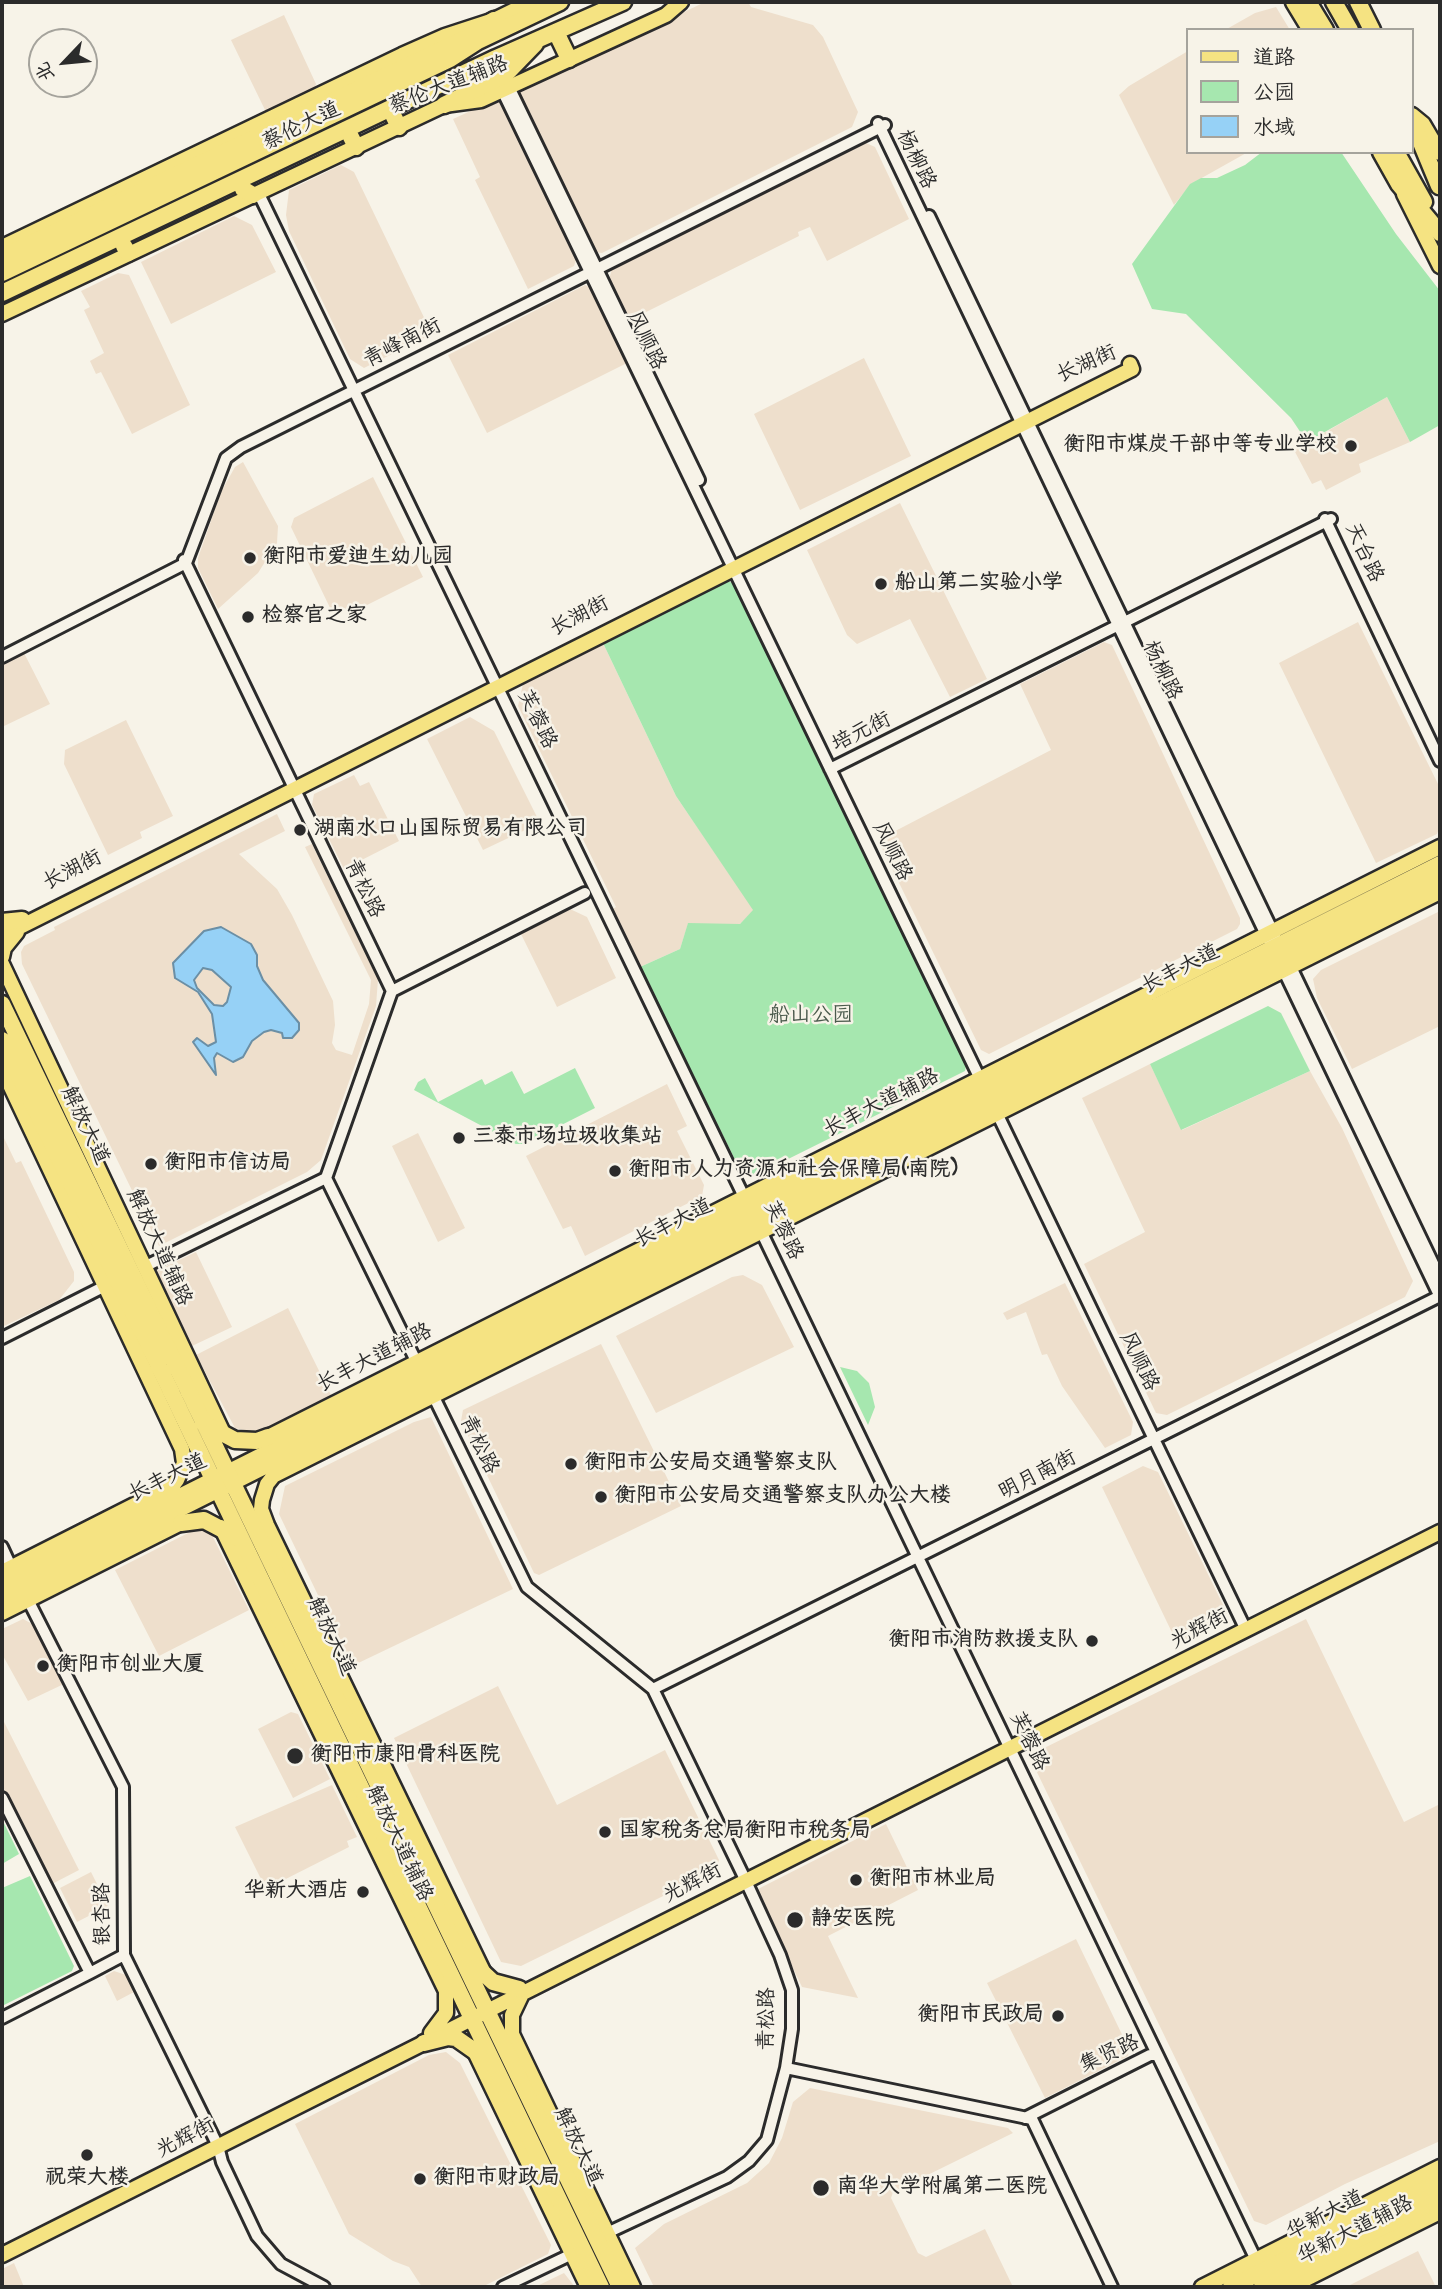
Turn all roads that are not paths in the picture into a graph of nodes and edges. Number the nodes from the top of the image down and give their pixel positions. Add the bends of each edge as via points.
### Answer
1 (531, 2) edge
2 (560, 2) edge
3 (623, 2) edge
4 (681, 2) edge
5 (1294, 2) edge
6 (1306, 2) edge
7 (1334, 2) edge
8 (1358, 2) edge
9 (494, 20) junction
10 (1310, 28) edge
11 (1316, 28) edge
12 (1324, 28) edge
13 (1349, 28) edge
14 (1371, 28) edge
15 (556, 32) junction
16 (445, 36) junction
17 (471, 40) junction
18 (539, 40) junction
19 (569, 59) junction
20 (404, 61) junction
21 (506, 89) junction
22 (444, 106) junction
23 (1414, 117) edge
24 (396, 122) junction
25 (880, 125) joint
26 (1414, 126) edge
27 (1414, 142) edge
28 (1440, 153) edge
29 (1382, 154) edge
30 (1396, 154) edge
31 (147, 183) junction
32 (1399, 184) junction
33 (1440, 187) edge
34 (253, 189) junction
35 (1440, 231) edge
36 (2, 247) edge
37 (126, 249) junction
38 (2, 257) edge
39 (1440, 266) edge
40 (592, 269) junction
41 (2, 273) edge
42 (2, 293) edge
43 (2, 304) edge
44 (2, 314) edge
45 (351, 389) junction
46 (1023, 421) junction
47 (1328, 520) junction
48 (184, 562) junction
49 (735, 565) junction
50 (1121, 623) junction
51 (2, 652) edge
52 (2, 657) edge
53 (495, 686) junction
54 (1440, 746) edge
55 (1440, 761) edge
56 (834, 767) junction
57 (292, 787) junction
58 (1440, 847) edge
59 (1440, 863) edge
60 (1440, 877) edge
61 (1440, 892) edge
62 (586, 893) dead end
63 (2, 922) edge
64 (23, 922) junction
65 (2, 930) edge
66 (2, 936) edge
67 (1278, 951) junction
68 (2, 957) edge
69 (2, 964) edge
70 (392, 991) junction
71 (2, 1004) edge
72 (2, 1040) edge
73 (2, 1068) edge
74 (53, 1076) junction
75 (991, 1095) junction
76 (38, 1097) junction
77 (30, 1128) junction
78 (51, 1142) junction
79 (326, 1178) junction
80 (750, 1217) junction
81 (108, 1259) junction
82 (138, 1270) junction
83 (1440, 1278) edge
84 (105, 1286) junction
85 (1440, 1296) edge
86 (2, 1338) edge
87 (425, 1380) junction
88 (204, 1423) junction
89 (224, 1436) junction
90 (268, 1437) joint
91 (1156, 1438) junction
92 (290, 1456) junction
93 (273, 1476) junction
94 (223, 1482) junction
95 (173, 1486) junction
96 (129, 1508) junction
97 (154, 1509) junction
98 (181, 1523) joint
99 (222, 1527) junction
100 (86, 1530) junction
101 (112, 1530) junction
102 (1440, 1530) edge
103 (241, 1540) junction
104 (137, 1545) junction
105 (2, 1547) edge
106 (87, 1556) junction
107 (915, 1559) junction
108 (16, 1581) edge
109 (2, 1585) edge
110 (2, 1599) edge
111 (2, 1613) edge
112 (1248, 1627) junction
113 (303, 1667) junction
114 (334, 1679) junction
115 (653, 1689) junction
116 (303, 1696) junction
117 (1006, 1748) junction
118 (2, 1798) edge
119 (745, 1879) junction
120 (459, 1950) junction
121 (124, 1955) junction
122 (90, 1973) junction
123 (485, 1975) junction
124 (521, 1991) junction
125 (487, 2008) junction
126 (472, 2016) junction
127 (2, 2018) edge
128 (428, 2038) junction
129 (474, 2050) junction
130 (1154, 2057) junction
131 (496, 2066) junction
132 (785, 2071) junction
133 (1027, 2119) junction
134 (217, 2144) junction
135 (1440, 2167) edge
136 (1440, 2182) edge
137 (1440, 2198) edge
138 (1440, 2212) edge
139 (607, 2233) junction
140 (2, 2249) edge
141 (577, 2252) junction
142 (2, 2255) edge
143 (608, 2262) junction
144 (1261, 2278) edge
145 (585, 2281) edge
146 (324, 2287) edge
147 (503, 2287) edge
148 (601, 2287) edge
149 (620, 2287) edge
150 (633, 2287) edge
151 (1105, 2287) edge
152 (1112, 2287) edge
153 (1202, 2287) edge
154 (1231, 2287) edge
155 (1290, 2287) edge

1 - 9 main road
2 - 17 highway, 蔡伦大道
3 - 15 highway, 蔡伦大道
4 - 19 main road, 蔡伦大道辅路 via 666,15
5 - 10 highway
6 - 11 highway
6 - 12 highway
7 - 13 highway
8 - 14 highway
9 - 16 main road
9 - 17 highway
15 - 18 highway, 蔡伦大道
15 - 19 highway
16 - 17 highway
16 - 20 main road
17 - 20 highway
17 - 41 highway, 蔡伦大道 via 450,59
18 - 22 highway via 505,75
18 - 24 highway via 500,67
18 - 42 highway, 蔡伦大道
19 - 21 main road, 蔡伦大道辅路
20 - 31 highway
21 - 22 main road, 蔡伦大道辅路 via 481,100
21 - 40 street, 风顺路
22 - 24 main road, 蔡伦大道辅路
23 - 28 main road
24 - 34 highway
25 - 40 street, 青峰南街
25 - 46 street, 杨柳路
26 - 33 highway
27 - 33 highway
29 - 32 highway
30 - 35 highway
31 - 36 main road
31 - 38 highway via 127,198
32 - 35 highway
32 - 39 main road
34 - 37 highway
34 - 45 street, 芙蓉路
37 - 43 highway
37 - 44 main road
40 - 45 street, 青峰南街
40 - 49 street, 风顺路
45 - 48 street, 青峰南街 via 226,458
45 - 53 street, 芙蓉路
46 - 46 main road, 长湖街 via 1132,369 1130,364
46 - 49 main road, 长湖街
46 - 50 street, 杨柳路
47 - 50 street, 培元街
47 - 54 street, 天台路
47 - 55 street, 天台路
48 - 51 street
48 - 52 street
48 - 57 street, 青松路
49 - 53 main road, 长湖街
49 - 56 street, 风顺路
50 - 56 street, 培元街
50 - 67 street, 杨柳路
53 - 57 main road, 长湖街
53 - 80 street, 芙蓉路
56 - 75 street, 风顺路
57 - 64 main road, 长湖街
57 - 70 street, 青松路
58 - 67 main road, 长丰大道辅路
59 - 67 main road, 长丰大道
60 - 67 main road, 长丰大道
61 - 67 main road, 长丰大道辅路
62 - 70 street
63 - 64 highway
64 - 65 main road, 长湖街
64 - 66 main road, 长湖街
64 - 68 main road
67 - 75 main road, 长丰大道
67 - 75 main road, 长丰大道辅路
67 - 83 street, 杨柳路
67 - 85 street, 杨柳路
69 - 74 main road, 解放大道辅路
70 - 79 street
71 - 76 highway, 解放大道
72 - 76 highway, 解放大道
73 - 77 main road
74 - 76 main road
74 - 82 main road, 解放大道辅路
75 - 80 main road, 长丰大道
75 - 80 main road, 长丰大道辅路
75 - 91 street, 风顺路
76 - 77 highway
76 - 78 highway, 解放大道
76 - 82 highway, 解放大道
77 - 78 highway
77 - 84 main road
78 - 81 highway, 解放大道
79 - 82 street
79 - 87 street, 青松路
80 - 87 main road, 长丰大道
80 - 87 main road, 长丰大道 via 596,1309
80 - 107 street, 芙蓉路
81 - 84 highway
81 - 94 highway, 解放大道
82 - 88 highway, 解放大道
82 - 89 main road, 解放大道辅路
84 - 86 street
84 - 95 main road via 182,1449 184,1463
85 - 91 street, 明月南街
87 - 90 main road, 长丰大道辅路
87 - 92 main road, 长丰大道
87 - 93 main road
87 - 94 main road, 长丰大道
87 - 115 street, 青松路 via 527,1587
88 - 89 highway
88 - 94 highway, 解放大道
89 - 90 highway via 247,1442
91 - 107 street, 明月南街
91 - 112 street, 风顺路
92 - 93 main road
92 - 94 main road, 长丰大道
93 - 114 main road, 解放大道辅路 via 261,1509
94 - 97 main road, 长丰大道
94 - 103 highway, 解放大道
94 - 106 main road, 长丰大道
94 - 114 highway, 解放大道
95 - 96 main road
95 - 97 main road
96 - 100 main road
96 - 101 main road
97 - 101 main road, 长丰大道
98 - 99 highway via 204,1520
98 - 104 main road
99 - 103 highway
99 - 116 main road, 解放大道辅路
100 - 101 main road
100 - 108 main road
101 - 108 main road, 长丰大道
102 - 112 main road, 光辉街
103 - 113 highway, 解放大道
104 - 106 main road
104 - 108 main road
105 - 108 street, 银杏路
106 - 108 main road, 长丰大道
107 - 115 street, 明月南街
107 - 117 street, 芙蓉路
108 - 109 main road, 长丰大道
108 - 110 main road, 长丰大道
108 - 111 main road
108 - 121 street, 银杏路 via 123,1787
112 - 117 main road, 光辉街
113 - 116 highway
113 - 126 highway, 解放大道
114 - 120 highway, 解放大道
114 - 123 main road, 解放大道辅路
115 - 119 street, 青松路
116 - 128 main road, 解放大道辅路 via 446,1991 446,2012
117 - 119 main road, 光辉街
117 - 130 street, 芙蓉路
118 - 122 street
119 - 124 main road, 光辉街
119 - 132 street, 青松路 via 792,1990
120 - 123 highway
120 - 125 highway, 解放大道
121 - 122 street
121 - 134 street, 银杏路
122 - 127 street
123 - 124 highway via 502,1987
124 - 125 main road, 光辉街
124 - 139 main road via 511,2026 517,2045
125 - 126 main road, 光辉街
125 - 143 highway, 解放大道
126 - 128 main road, 光辉街
126 - 131 highway, 解放大道
128 - 129 highway via 456,2038
128 - 134 main road, 光辉街
129 - 131 highway
129 - 141 main road
130 - 133 street, 集贤路
130 - 144 street, 芙蓉路
131 - 141 highway, 解放大道
132 - 133 street
132 - 139 street, 青松路 via 767,2140 750,2161 727,2177
133 - 151 street
133 - 152 street
134 - 140 main road, 光辉街
134 - 142 main road, 光辉街
134 - 146 street, 银杏路 via 257,2236 270,2255
135 - 144 main road, 华新大道辅路
136 - 144 highway, 华新大道
137 - 144 highway, 华新大道
138 - 155 main road, 华新大道辅路
139 - 143 highway
139 - 150 main road
141 - 145 highway
141 - 147 street
141 - 148 highway, 解放大道
143 - 149 highway, 解放大道
144 - 153 main road, 华新大道辅路
144 - 154 highway, 华新大道

